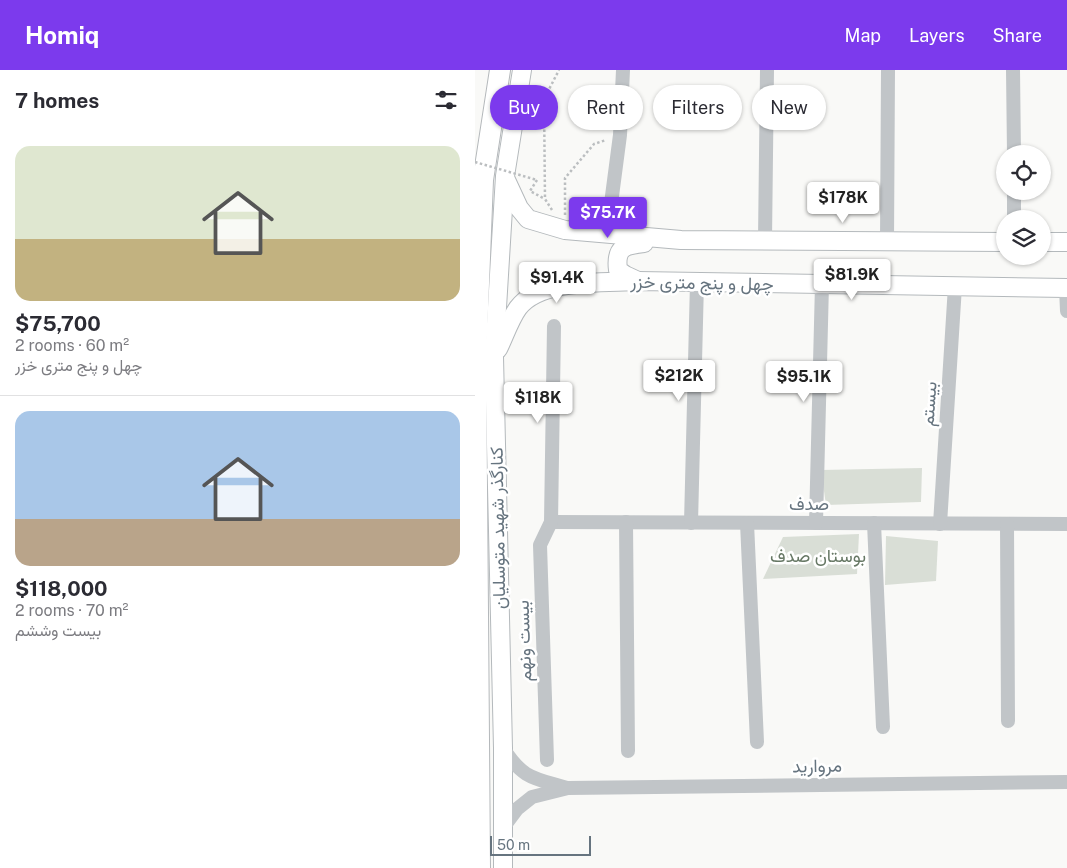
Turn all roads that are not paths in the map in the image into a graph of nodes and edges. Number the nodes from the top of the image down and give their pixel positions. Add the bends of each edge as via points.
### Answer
1 (500, 70) edge
2 (522, 70) edge
3 (623, 70) edge
4 (767, 70) edge
5 (888, 70) edge
6 (1013, 70) edge
7 (1013, 145) edge
8 (505, 176) junction
9 (607, 234) junction
10 (681, 240) junction
11 (765, 240) junction
12 (887, 241) junction
13 (996, 242) edge
14 (1051, 242) edge
15 (1067, 242) edge
16 (638, 281) junction
17 (697, 282) junction
18 (822, 284) junction
19 (955, 286) junction
20 (1066, 288) edge
21 (1067, 311) edge
22 (554, 326) dead end
23 (495, 357) junction
24 (551, 522) junction
25 (626, 522) junction
26 (691, 523) junction
27 (747, 523) junction
28 (816, 523) junction
29 (874, 523) junction
30 (940, 524) junction
31 (1007, 524) junction
32 (1067, 524) edge
33 (1008, 721) dead end
34 (883, 727) dead end
35 (757, 742) dead end
36 (503, 748) junction
37 (628, 751) dead end
38 (547, 760) dead end
39 (1067, 782) edge
40 (568, 788) junction
41 (502, 829) junction
42 (480, 868) edge
43 (503, 868) edge

1 - 42 highway via 483,180 475,360
2 - 8 main road, کنارگذر شهید متوسلیان
3 - 9 street
4 - 11 street
5 - 12 street
6 - 7 street
8 - 9 main road via 519,208 528,219 565,230
8 - 23 main road, کنارگذر شهید متوسلیان
9 - 10 main road
10 - 11 main road
10 - 16 main road via 627,245 620,250 618,270
11 - 12 main road
12 - 13 main road
14 - 15 main road
16 - 17 main road, چهل و پنج متری خزر
16 - 23 main road, چهل و پنج متری خزر via 573,284 535,293 518,308
17 - 18 main road, چهل و پنج متری خزر
17 - 26 street
18 - 19 main road, چهل و پنج متری خزر
18 - 28 street
19 - 20 main road, چهل و پنج متری خزر
19 - 30 street, بیستم
20 - 21 street
22 - 24 street
23 - 36 main road, کنارگذر شهید متوسلیان
24 - 25 street, صدف
24 - 38 street, بیست ونهم via 540,544
25 - 26 street, صدف
25 - 37 street
26 - 27 street, صدف
27 - 28 street, صدف
27 - 35 street
28 - 29 street, صدف
29 - 30 street, صدف
29 - 34 street
30 - 31 street, صدف
31 - 32 street, صدف
31 - 33 street
36 - 40 street via 513,764 528,776
36 - 41 main road, کنارگذر شهید متوسلیان
39 - 40 street, مروارید
40 - 41 street via 532,797 517,809
41 - 43 main road, کنارگذر شهید متوسلیان

